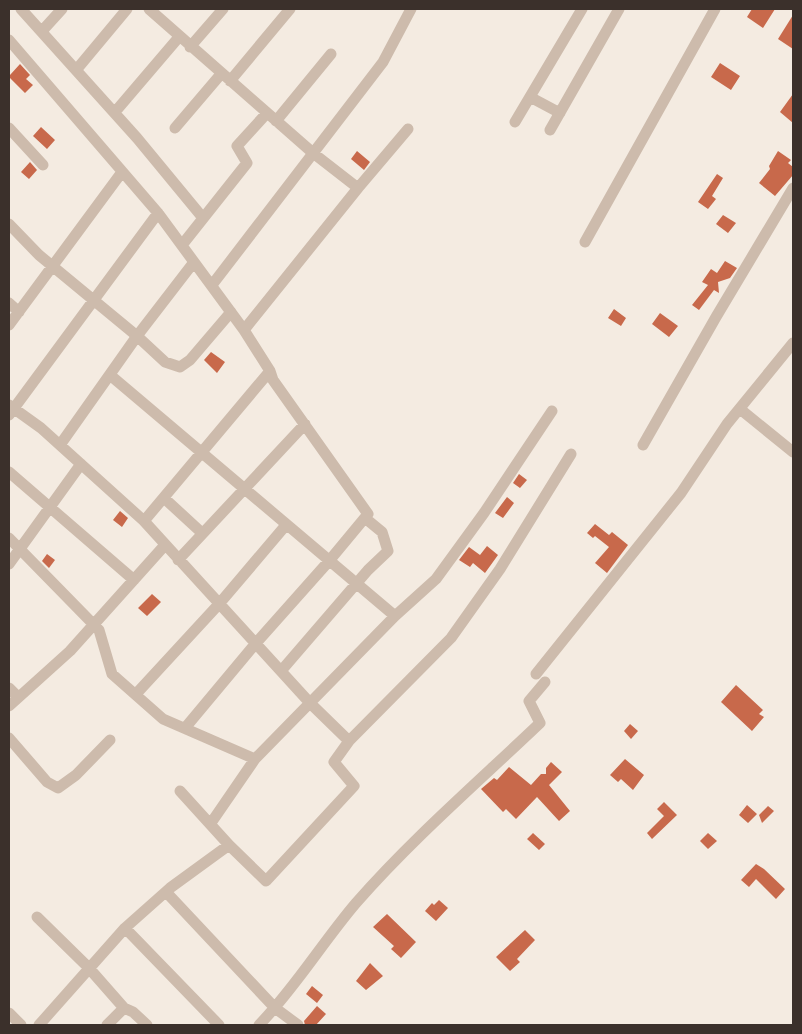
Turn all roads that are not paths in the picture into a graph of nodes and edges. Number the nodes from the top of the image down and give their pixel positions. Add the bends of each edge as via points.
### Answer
1 (22, 9) edge
2 (62, 9) edge
3 (127, 9) edge
4 (149, 9) edge
5 (223, 9) edge
6 (290, 9) edge
7 (411, 9) edge
8 (582, 9) edge
9 (619, 9) edge
10 (715, 9) edge
11 (42, 31) junction
12 (179, 37) junction
13 (9, 40) edge
14 (190, 47) junction
15 (331, 54) dead end
16 (77, 69) junction
17 (226, 77) junction
18 (530, 97) junction
19 (115, 112) junction
20 (267, 113) junction
21 (560, 113) junction
22 (276, 121) junction
23 (515, 122) dead end
24 (9, 128) edge
25 (175, 128) dead end
26 (408, 129) dead end
27 (550, 130) dead end
28 (313, 153) junction
29 (43, 165) dead end
30 (122, 172) junction
31 (358, 188) junction
32 (793, 188) edge
33 (158, 213) junction
34 (203, 218) junction
35 (9, 224) edge
36 (585, 242) dead end
37 (182, 245) junction
38 (194, 262) junction
39 (52, 266) junction
40 (212, 285) junction
41 (94, 300) junction
42 (9, 303) edge
43 (19, 312) junction
44 (231, 312) junction
45 (9, 325) edge
46 (244, 330) junction
47 (137, 336) junction
48 (793, 343) edge
49 (270, 372) junction
50 (110, 375) junction
51 (10, 409) edge
52 (740, 409) junction
53 (552, 411) dead end
54 (305, 424) junction
55 (60, 445) junction
56 (643, 445) dead end
57 (793, 452) edge
58 (202, 454) junction
59 (571, 454) dead end
60 (81, 464) junction
61 (9, 472) edge
62 (244, 489) junction
63 (164, 498) junction
64 (51, 506) junction
65 (365, 518) junction
66 (144, 521) junction
67 (286, 525) junction
68 (202, 533) junction
69 (9, 538) edge
70 (165, 545) junction
71 (21, 548) junction
72 (178, 560) junction
73 (329, 561) junction
74 (9, 564) edge
75 (134, 580) junction
76 (356, 584) junction
77 (219, 604) junction
78 (395, 616) junction
79 (94, 624) junction
80 (256, 643) junction
81 (281, 671) junction
82 (9, 688) edge
83 (136, 694) junction
84 (18, 697) junction
85 (310, 704) junction
86 (9, 706) edge
87 (185, 728) junction
88 (9, 738) edge
89 (110, 740) dead end
90 (349, 740) junction
91 (255, 759) junction
92 (180, 791) dead end
93 (210, 822) junction
94 (229, 845) junction
95 (167, 893) junction
96 (37, 917) dead end
97 (124, 928) junction
98 (88, 967) junction
99 (124, 1008) junction
100 (275, 1008) junction
101 (9, 1013) edge
102 (21, 1025) edge
103 (39, 1025) edge
104 (107, 1025) edge
105 (147, 1025) edge
106 (219, 1025) edge
107 (259, 1025) edge
108 (298, 1025) edge

1 - 11 street
2 - 11 street
3 - 16 street
4 - 12 street
5 - 14 street
6 - 17 street
7 - 28 street via 384,62
8 - 18 street
9 - 21 street
10 - 36 street
11 - 16 street
12 - 14 street
12 - 19 street
13 - 30 street
14 - 17 street
15 - 22 street
16 - 19 street
17 - 20 street
17 - 25 street
18 - 21 street
18 - 23 street
19 - 34 street
20 - 22 street
20 - 34 street via 237,146 247,163
21 - 27 street
22 - 28 street
24 - 29 street
26 - 31 street
28 - 31 street
28 - 40 street
30 - 33 street
30 - 39 street
31 - 46 street
32 - 56 street
33 - 37 street
33 - 41 street
34 - 37 street
35 - 39 street
37 - 38 street
38 - 40 street
38 - 47 street
39 - 41 street
39 - 43 street
40 - 44 street
41 - 47 street
41 - 51 street
42 - 43 street
43 - 45 street
44 - 46 street
44 - 47 street via 190,360 180,367 166,362
46 - 49 street
47 - 50 street
48 - 52 street
49 - 54 street
49 - 58 street
50 - 55 street
50 - 58 street
51 - 55 street
52 - 57 street
52 - 100 street via 681,493 541,678 529,701 540,723 424,832 355,904
53 - 78 street via 436,579
54 - 62 street
54 - 65 street via 356,495 368,514
55 - 60 street
58 - 62 street
58 - 63 street
59 - 90 street via 500,569 451,638
60 - 64 street
60 - 66 street
61 - 64 street
62 - 67 street
62 - 68 street
63 - 66 street
63 - 68 street
64 - 71 street
64 - 75 street
65 - 73 street
65 - 76 street via 382,532 388,551
66 - 70 street
67 - 73 street
67 - 77 street
68 - 72 street
69 - 71 street
70 - 72 street
70 - 75 street
71 - 74 street
71 - 79 street
72 - 77 street
73 - 76 street
73 - 80 street
75 - 79 street
76 - 78 street
76 - 81 street
77 - 80 street
77 - 83 street
78 - 85 street
79 - 83 street via 99,630 112,674
79 - 84 street via 70,652
80 - 81 street
80 - 87 street
81 - 85 street
82 - 84 street
83 - 87 street via 163,718
84 - 86 street
85 - 90 street
85 - 91 street
87 - 91 street
88 - 89 street via 47,782 58,788
90 - 94 street via 334,762 354,786 266,881
91 - 93 street
92 - 93 street
93 - 94 street
94 - 95 street
95 - 97 street
95 - 100 street
96 - 98 street
97 - 98 street
97 - 106 street
98 - 99 street
98 - 103 street
99 - 104 street
99 - 105 street
100 - 107 street
100 - 108 street
101 - 102 street

